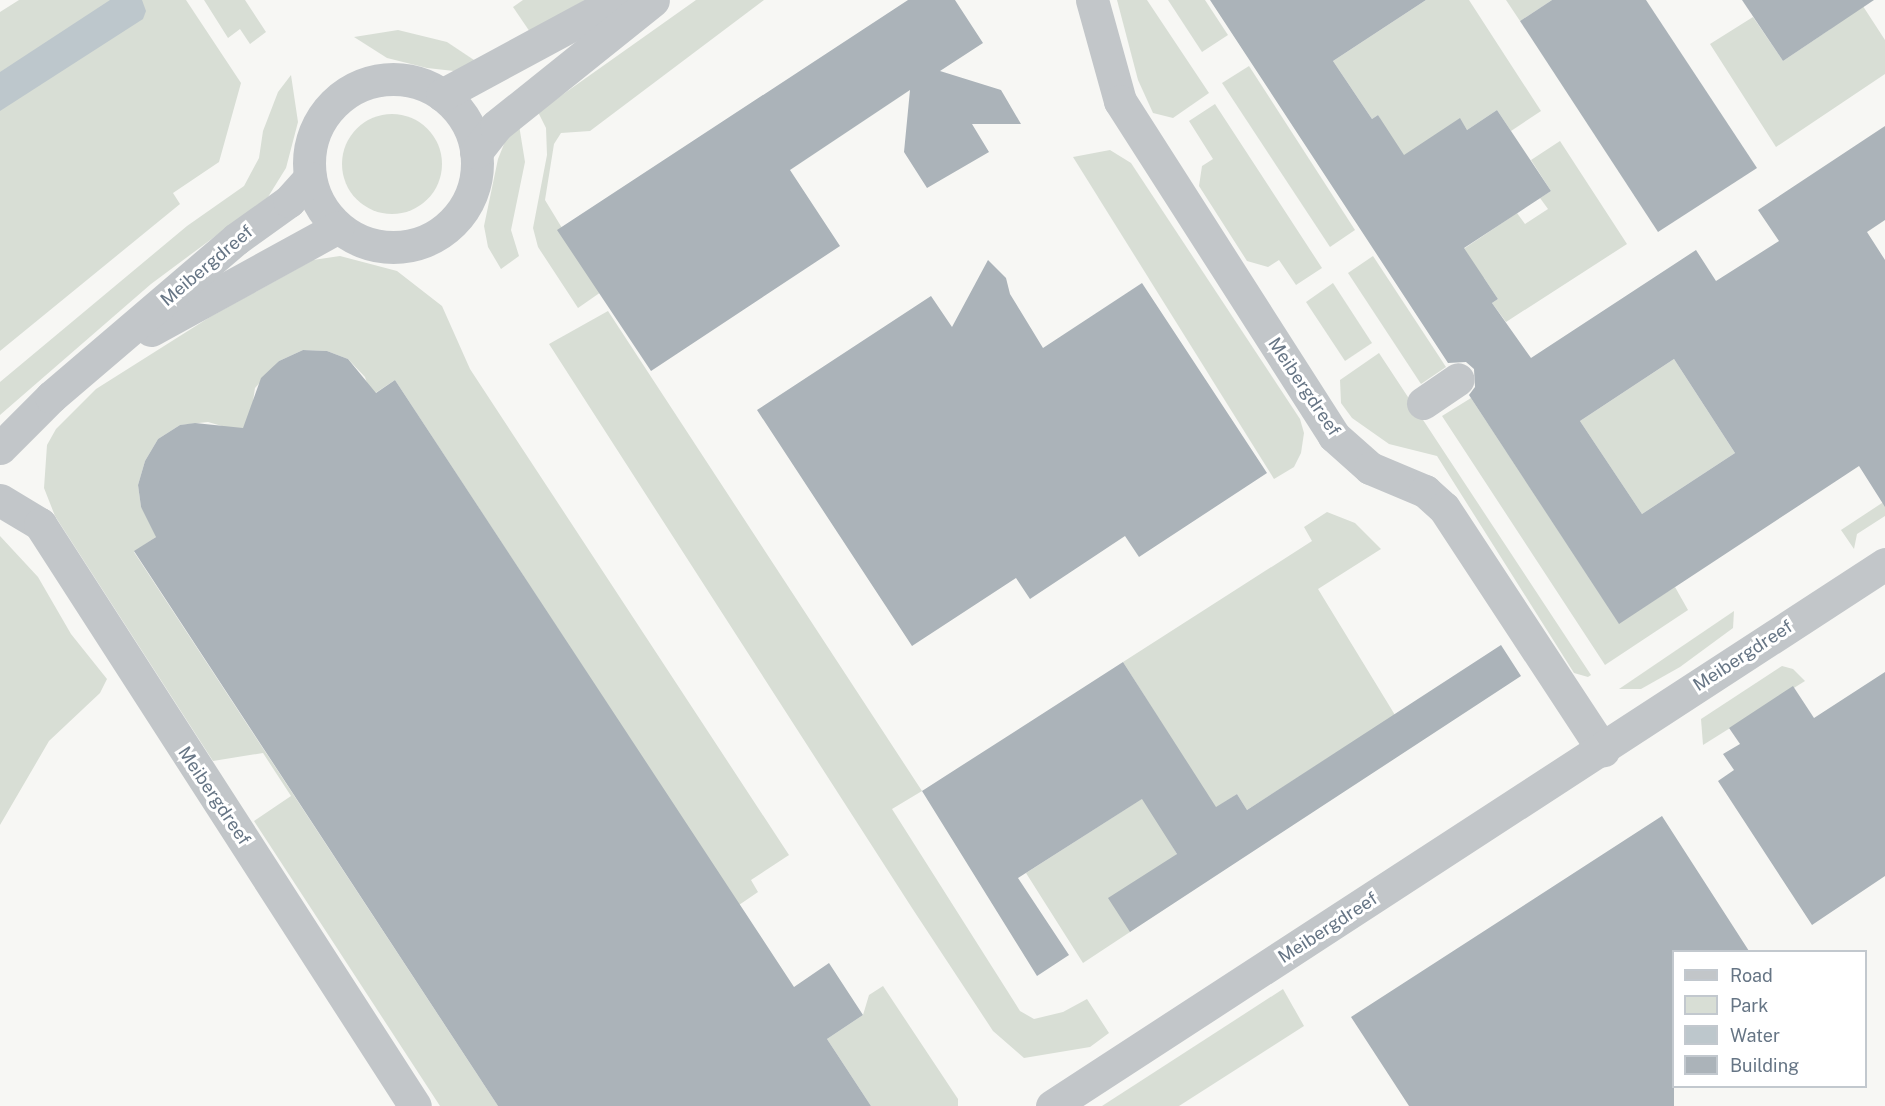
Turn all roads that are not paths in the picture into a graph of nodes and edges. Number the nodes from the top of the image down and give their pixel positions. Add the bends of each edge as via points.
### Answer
1 (618, 0) edge
2 (653, 0) edge
3 (1092, 0) edge
4 (442, 95) junction
5 (476, 152) junction
6 (310, 178) junction
7 (338, 227) junction
8 (104, 354) junction
9 (1458, 379) dead end
10 (1423, 403) dead end
11 (0, 448) edge
12 (0, 500) edge
13 (1885, 564) edge
14 (1603, 750) junction
15 (415, 1106) edge
16 (1052, 1106) edge

1 - 4 street
2 - 5 street via 496,126
3 - 14 street, Meibergdreef via 1120,101 1334,436 1370,468 1425,491 1444,508
4 - 5 street via 459,111
4 - 6 street via 399,80 376,81 345,94 322,117 313,136
5 - 7 street via 469,199 456,220 435,236 411,246 385,248 360,241
6 - 7 street via 320,205
6 - 8 street, Meibergdreef via 289,201 236,239
7 - 8 street, Meibergdreef via 259,274
8 - 11 street, Meibergdreef via 51,397
9 - 10 street
12 - 15 street, Meibergdreef via 40,524
13 - 14 street, Meibergdreef
14 - 16 street, Meibergdreef

